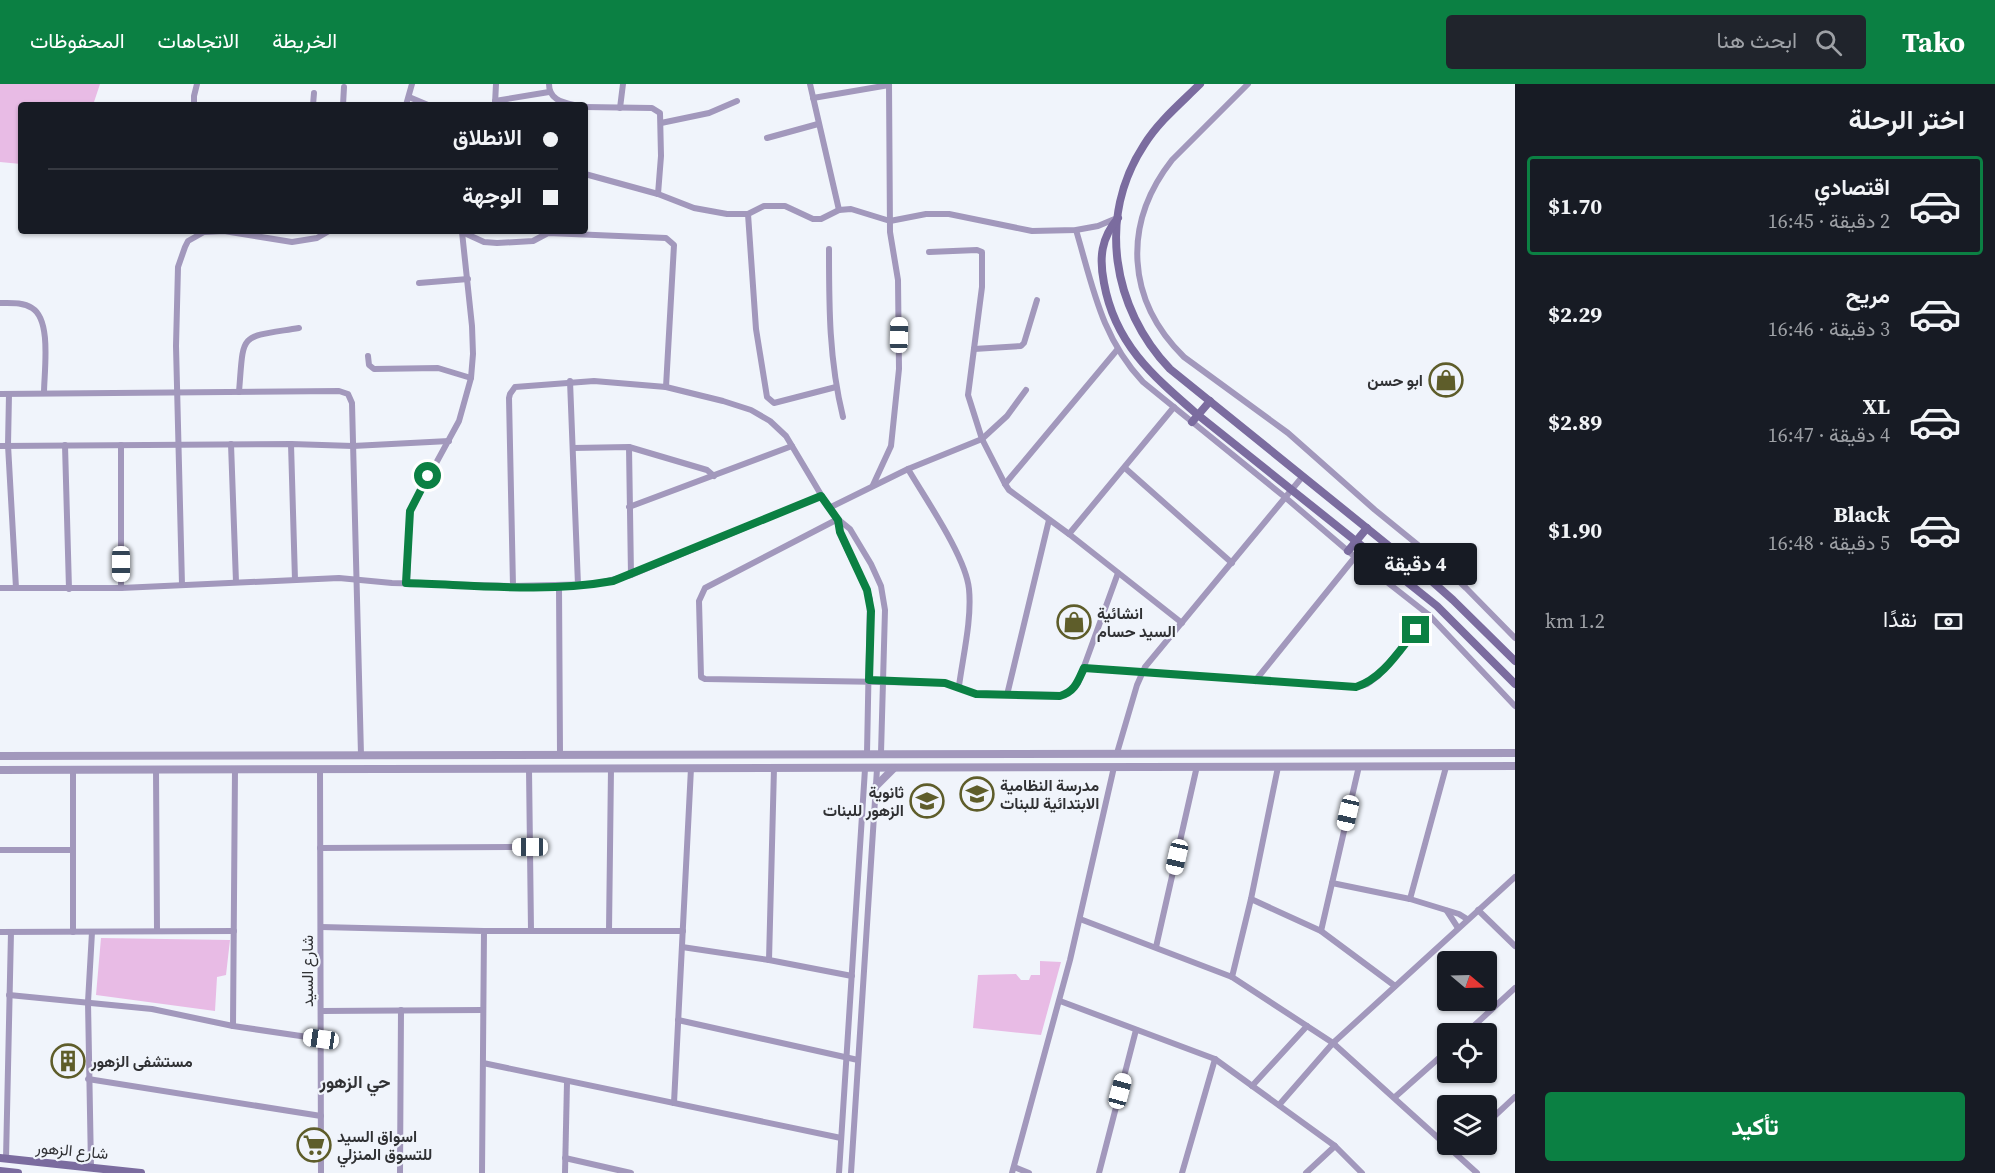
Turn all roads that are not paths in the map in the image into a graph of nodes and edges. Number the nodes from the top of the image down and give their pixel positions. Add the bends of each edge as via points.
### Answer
1 (197, 84) edge
2 (412, 84) edge
3 (496, 84) edge
4 (549, 84) edge
5 (623, 84) edge
6 (810, 84) edge
7 (889, 84) edge
8 (1200, 84) edge
9 (1248, 84) edge
10 (344, 87) dead end
11 (549, 92) junction
12 (314, 93) dead end
13 (409, 97) junction
14 (813, 98) junction
15 (737, 101) dead end
16 (194, 102) edge
17 (313, 102) edge
18 (343, 102) edge
19 (407, 102) edge
20 (421, 102) edge
21 (495, 102) edge
22 (500, 102) edge
23 (560, 102) edge
24 (588, 107) edge
25 (620, 108) junction
26 (661, 123) junction
27 (818, 124) junction
28 (767, 138) dead end
29 (588, 175) edge
30 (658, 194) junction
31 (839, 210) junction
32 (748, 214) junction
33 (1118, 218) junction
34 (890, 221) junction
35 (1076, 230) junction
36 (200, 234) edge
37 (237, 234) edge
38 (310, 234) edge
39 (322, 234) edge
40 (461, 234) edge
41 (467, 234) edge
42 (546, 234) edge
43 (572, 234) edge
44 (310, 239) junction
45 (829, 249) dead end
46 (929, 252) dead end
47 (468, 279) junction
48 (419, 283) dead end
49 (1037, 300) dead end
50 (0, 303) edge
51 (299, 328) dead end
52 (974, 349) junction
53 (1117, 350) junction
54 (368, 356) dead end
55 (471, 378) junction
56 (570, 381) junction
57 (666, 387) junction
58 (836, 387) junction
59 (1026, 390) dead end
60 (176, 392) junction
61 (239, 392) junction
62 (44, 393) junction
63 (0, 394) edge
64 (9, 394) junction
65 (1210, 401) junction
66 (1174, 407) junction
67 (1198, 415) junction
68 (843, 417) dead end
69 (1192, 422) junction
70 (982, 439) junction
71 (449, 441) junction
72 (231, 444) junction
73 (291, 444) junction
74 (65, 445) junction
75 (121, 445) junction
76 (177, 445) junction
77 (0, 446) edge
78 (9, 446) junction
79 (353, 446) junction
80 (792, 446) junction
81 (629, 447) junction
82 (573, 448) junction
83 (1125, 468) junction
84 (908, 469) junction
85 (714, 476) junction
86 (1303, 476) junction
87 (1005, 484) junction
88 (873, 485) junction
89 (1293, 490) junction
90 (821, 496) junction
91 (1286, 498) junction
92 (629, 507) junction
93 (829, 508) junction
94 (838, 520) junction
95 (1049, 520) junction
96 (1367, 528) junction
97 (1069, 534) junction
98 (1356, 541) junction
99 (1352, 554) junction
100 (1232, 563) junction
101 (1118, 573) junction
102 (630, 575) junction
103 (295, 580) junction
104 (357, 580) junction
105 (236, 582) junction
106 (406, 583) junction
107 (182, 585) junction
108 (578, 585) junction
109 (513, 586) junction
110 (559, 586) junction
111 (0, 588) edge
112 (16, 588) junction
113 (121, 588) junction
114 (69, 589) junction
115 (1430, 615) junction
116 (1182, 623) junction
117 (1515, 638) edge
118 (1515, 662) edge
119 (1084, 668) junction
120 (1142, 673) junction
121 (869, 680) junction
122 (883, 681) junction
123 (1255, 681) junction
124 (1515, 684) edge
125 (959, 686) junction
126 (1007, 695) junction
127 (1515, 706) edge
128 (867, 753) junction
129 (881, 753) junction
130 (1117, 753) junction
131 (1466, 753) junction
132 (1515, 753) edge
133 (498, 754) junction
134 (560, 754) junction
135 (993, 754) junction
136 (361, 755) junction
137 (0, 756) edge
138 (20, 756) junction
139 (1197, 766) junction
140 (1278, 766) junction
141 (1359, 766) junction
142 (1466, 766) junction
143 (1515, 766) edge
144 (992, 767) junction
145 (1114, 767) junction
146 (1446, 767) junction
147 (611, 768) junction
148 (691, 768) junction
149 (774, 768) junction
150 (156, 769) junction
151 (235, 769) junction
152 (320, 769) junction
153 (498, 769) junction
154 (529, 769) junction
155 (865, 769) junction
156 (877, 769) junction
157 (893, 769) junction
158 (0, 770) edge
159 (20, 770) junction
160 (73, 770) junction
161 (876, 786) junction
162 (530, 847) junction
163 (321, 848) junction
164 (0, 850) edge
165 (73, 850) junction
166 (1515, 877) edge
167 (1332, 883) junction
168 (1251, 899) junction
169 (1410, 899) junction
170 (1478, 910) junction
171 (1447, 911) junction
172 (1080, 919) junction
173 (1467, 919) junction
174 (321, 927) junction
175 (1458, 928) junction
176 (234, 931) junction
177 (484, 931) junction
178 (531, 931) junction
179 (609, 931) junction
180 (683, 931) junction
181 (1321, 931) junction
182 (0, 932) edge
183 (11, 932) junction
184 (73, 932) junction
185 (92, 932) junction
186 (157, 932) junction
187 (1515, 946) edge
188 (682, 947) junction
189 (1156, 947) junction
190 (769, 960) junction
191 (852, 976) junction
192 (1232, 977) junction
193 (1395, 986) junction
194 (1515, 988) edge
195 (9, 995) junction
196 (1060, 1001) junction
197 (88, 1002) junction
198 (401, 1010) junction
199 (483, 1010) junction
200 (321, 1011) junction
201 (678, 1020) junction
202 (1477, 1023) edge
203 (233, 1026) junction
204 (1307, 1026) junction
205 (1136, 1030) junction
206 (321, 1039) junction
207 (1333, 1043) junction
208 (846, 1058) junction
209 (1215, 1059) junction
210 (858, 1060) junction
211 (1437, 1060) edge
212 (483, 1063) junction
213 (88, 1079) junction
214 (567, 1082) junction
215 (1252, 1086) junction
216 (1395, 1097) junction
217 (1515, 1097) edge
218 (674, 1103) junction
219 (1279, 1105) junction
220 (1497, 1114) edge
221 (321, 1116) junction
222 (1437, 1136) edge
223 (841, 1138) junction
224 (1335, 1146) junction
225 (1458, 1155) edge
226 (566, 1158) junction
227 (3, 1159) edge
228 (91, 1167) junction
229 (1013, 1170) edge
230 (0, 1172) edge
231 (18, 1173) edge
232 (141, 1173) edge
233 (321, 1173) edge
234 (400, 1173) edge
235 (482, 1173) edge
236 (565, 1173) edge
237 (631, 1173) edge
238 (839, 1173) edge
239 (851, 1173) edge
240 (1029, 1173) edge
241 (1099, 1173) edge
242 (1182, 1173) edge
243 (1306, 1173) edge
244 (1362, 1173) edge
245 (1476, 1173) edge

1 - 16 street
2 - 13 street
3 - 21 street
4 - 11 street
5 - 25 street
6 - 14 street
7 - 14 street
7 - 34 street
8 - 33 main road via 1143,146 1126,181
9 - 117 street via 1172,160 1146,203 1138,236 1138,270 1153,318 1184,357 1288,433 1438,562
10 - 18 street
11 - 22 street
11 - 23 street
12 - 17 street
13 - 19 street
13 - 20 street
14 - 27 street
15 - 26 street via 709,113
24 - 25 street
25 - 26 street via 652,108 660,113
26 - 30 street
27 - 28 street
27 - 31 street
29 - 30 street
30 - 32 street via 693,208
31 - 32 street via 821,219 785,206 764,206
31 - 34 street via 857,210
32 - 58 street via 756,329 766,397 774,403
33 - 35 street
33 - 65 main road via 1119,269 1133,317 1161,359
33 - 67 main road via 1105,238 1101,254 1113,318 1139,360
34 - 35 street via 938,214 1026,230
34 - 88 street via 898,280 899,369 891,446
35 - 53 street via 1101,317
36 - 60 street via 188,241 181,256
37 - 44 street via 292,242
38 - 44 street
39 - 44 street
40 - 47 street
41 - 42 street via 497,243 533,241
43 - 57 street via 666,238 674,245
45 - 58 street via 830,329
46 - 52 street via 982,252
47 - 48 street
47 - 55 street
49 - 52 street via 1021,346
50 - 62 street via 31,307 42,319
51 - 61 street via 254,335 246,341
52 - 70 street via 968,394
53 - 66 street via 1143,382
53 - 87 street
54 - 55 street via 374,369 438,368
55 - 71 street
56 - 57 street
56 - 82 street
56 - 109 street via 519,386 510,394
57 - 80 street via 761,414 779,428
58 - 68 street
59 - 70 street via 1007,416
60 - 61 street
60 - 62 street
60 - 76 street
61 - 79 street via 344,392 352,403
62 - 64 street
63 - 64 street
64 - 78 street
65 - 67 main road
65 - 86 main road
66 - 69 street
66 - 83 street
67 - 69 main road
67 - 89 main road
69 - 91 street
70 - 84 street
70 - 87 street
71 - 79 street
71 - 106 street via 410,511
72 - 73 street
72 - 76 street
72 - 105 street
73 - 79 street
73 - 103 street
74 - 75 street
74 - 78 street
74 - 114 street
75 - 76 street
75 - 113 street
76 - 107 street
77 - 78 street
78 - 112 street
79 - 104 street
80 - 85 street
80 - 90 street
81 - 82 street
81 - 85 street via 707,470
81 - 92 street
82 - 108 street
83 - 97 street
83 - 100 street
84 - 88 street
84 - 125 street via 960,560 967,580 969,601
85 - 92 street
86 - 89 street
86 - 96 main road
87 - 95 street
88 - 93 street
89 - 91 street
89 - 98 main road
90 - 93 street
90 - 102 street
91 - 99 street
91 - 100 street
92 - 102 street
93 - 94 street
94 - 121 street via 870,600
94 - 121 street via 705,588 699,601 700,675 705,679
94 - 122 street via 850,529 881,586 885,610
95 - 97 street
95 - 126 street
96 - 98 main road
96 - 118 main road via 1446,594
97 - 101 street
98 - 99 main road
98 - 124 main road via 1437,606
99 - 115 street
99 - 123 street
100 - 116 street
101 - 116 street
101 - 119 street
102 - 108 street
103 - 104 street
103 - 105 street
104 - 106 street
104 - 136 street
105 - 107 street
106 - 109 street
107 - 113 street
108 - 110 street
109 - 110 street
110 - 134 street
111 - 112 street
112 - 114 street
113 - 114 street
115 - 123 street via 1367,684 1356,687
115 - 127 street
116 - 120 street
119 - 120 street
119 - 126 street via 1076,687 1064,695
120 - 123 street
120 - 130 street
121 - 122 street
121 - 128 street
122 - 125 street
122 - 129 street
125 - 126 street via 972,693
128 - 129 street
128 - 134 street
129 - 135 street
130 - 131 street
130 - 135 street
131 - 132 street
131 - 142 street
133 - 134 street
133 - 136 street
133 - 153 street
135 - 144 street
136 - 138 street
137 - 138 street
138 - 159 street
139 - 140 street
139 - 145 street
139 - 189 street
140 - 141 street
140 - 168 street
141 - 146 street
141 - 167 street
142 - 143 street
142 - 146 street
144 - 145 street
144 - 157 street
145 - 172 street
146 - 169 street
147 - 148 street
147 - 154 street
147 - 179 street
148 - 149 street
148 - 180 street
149 - 155 street
149 - 190 street
150 - 151 street
150 - 160 street
150 - 186 street
151 - 152 street
151 - 176 street
152 - 153 street
152 - 163 street, شارع السيد
153 - 154 street
154 - 162 street
155 - 156 street
155 - 191 street
156 - 157 street
156 - 161 street
157 - 161 street
158 - 159 street
159 - 160 street
160 - 165 street
161 - 210 street
162 - 163 street
162 - 178 street
163 - 174 street, شارع السيد
164 - 165 street
165 - 184 street
166 - 170 street
167 - 169 street
167 - 181 street
168 - 181 street
168 - 192 street
169 - 171 street
170 - 173 street
170 - 187 street
171 - 173 street
171 - 175 street
172 - 189 street
172 - 196 street
173 - 175 street
174 - 177 street
174 - 200 street, شارع السيد
175 - 193 street
176 - 186 street
176 - 203 street
177 - 178 street
177 - 199 street
178 - 179 street
179 - 180 street
180 - 188 street
181 - 193 street
182 - 183 street
183 - 184 street
183 - 195 street
184 - 185 street
185 - 186 street
185 - 197 street
188 - 190 street
188 - 201 street
189 - 192 street
190 - 191 street
191 - 208 street
192 - 204 street
193 - 207 street
194 - 202 street
195 - 197 street
195 - 227 street
196 - 205 street
196 - 229 street
197 - 203 street via 152,1009
197 - 213 street
198 - 199 street
198 - 200 street
198 - 234 street
199 - 212 street
200 - 206 street, شارع السيد
201 - 208 street
201 - 218 street
203 - 206 street
204 - 207 street
204 - 215 street
205 - 209 street
205 - 241 street
206 - 221 street, شارع السيد
207 - 216 street
207 - 219 street
208 - 210 street
208 - 223 street
209 - 215 street
209 - 242 street
210 - 239 street
211 - 216 street
212 - 214 street
212 - 235 street
213 - 221 street
213 - 228 street
214 - 218 street
214 - 226 street
215 - 219 street
216 - 222 street
217 - 220 street
218 - 223 street
219 - 224 street
221 - 233 street, شارع السيد
223 - 238 street
224 - 243 street
224 - 244 street
225 - 245 street
226 - 236 street
226 - 237 street
227 - 228 main road, شارع الزهور
228 - 232 main road, شارع الزهور
229 - 240 street
230 - 231 main road, شارع الزهور

